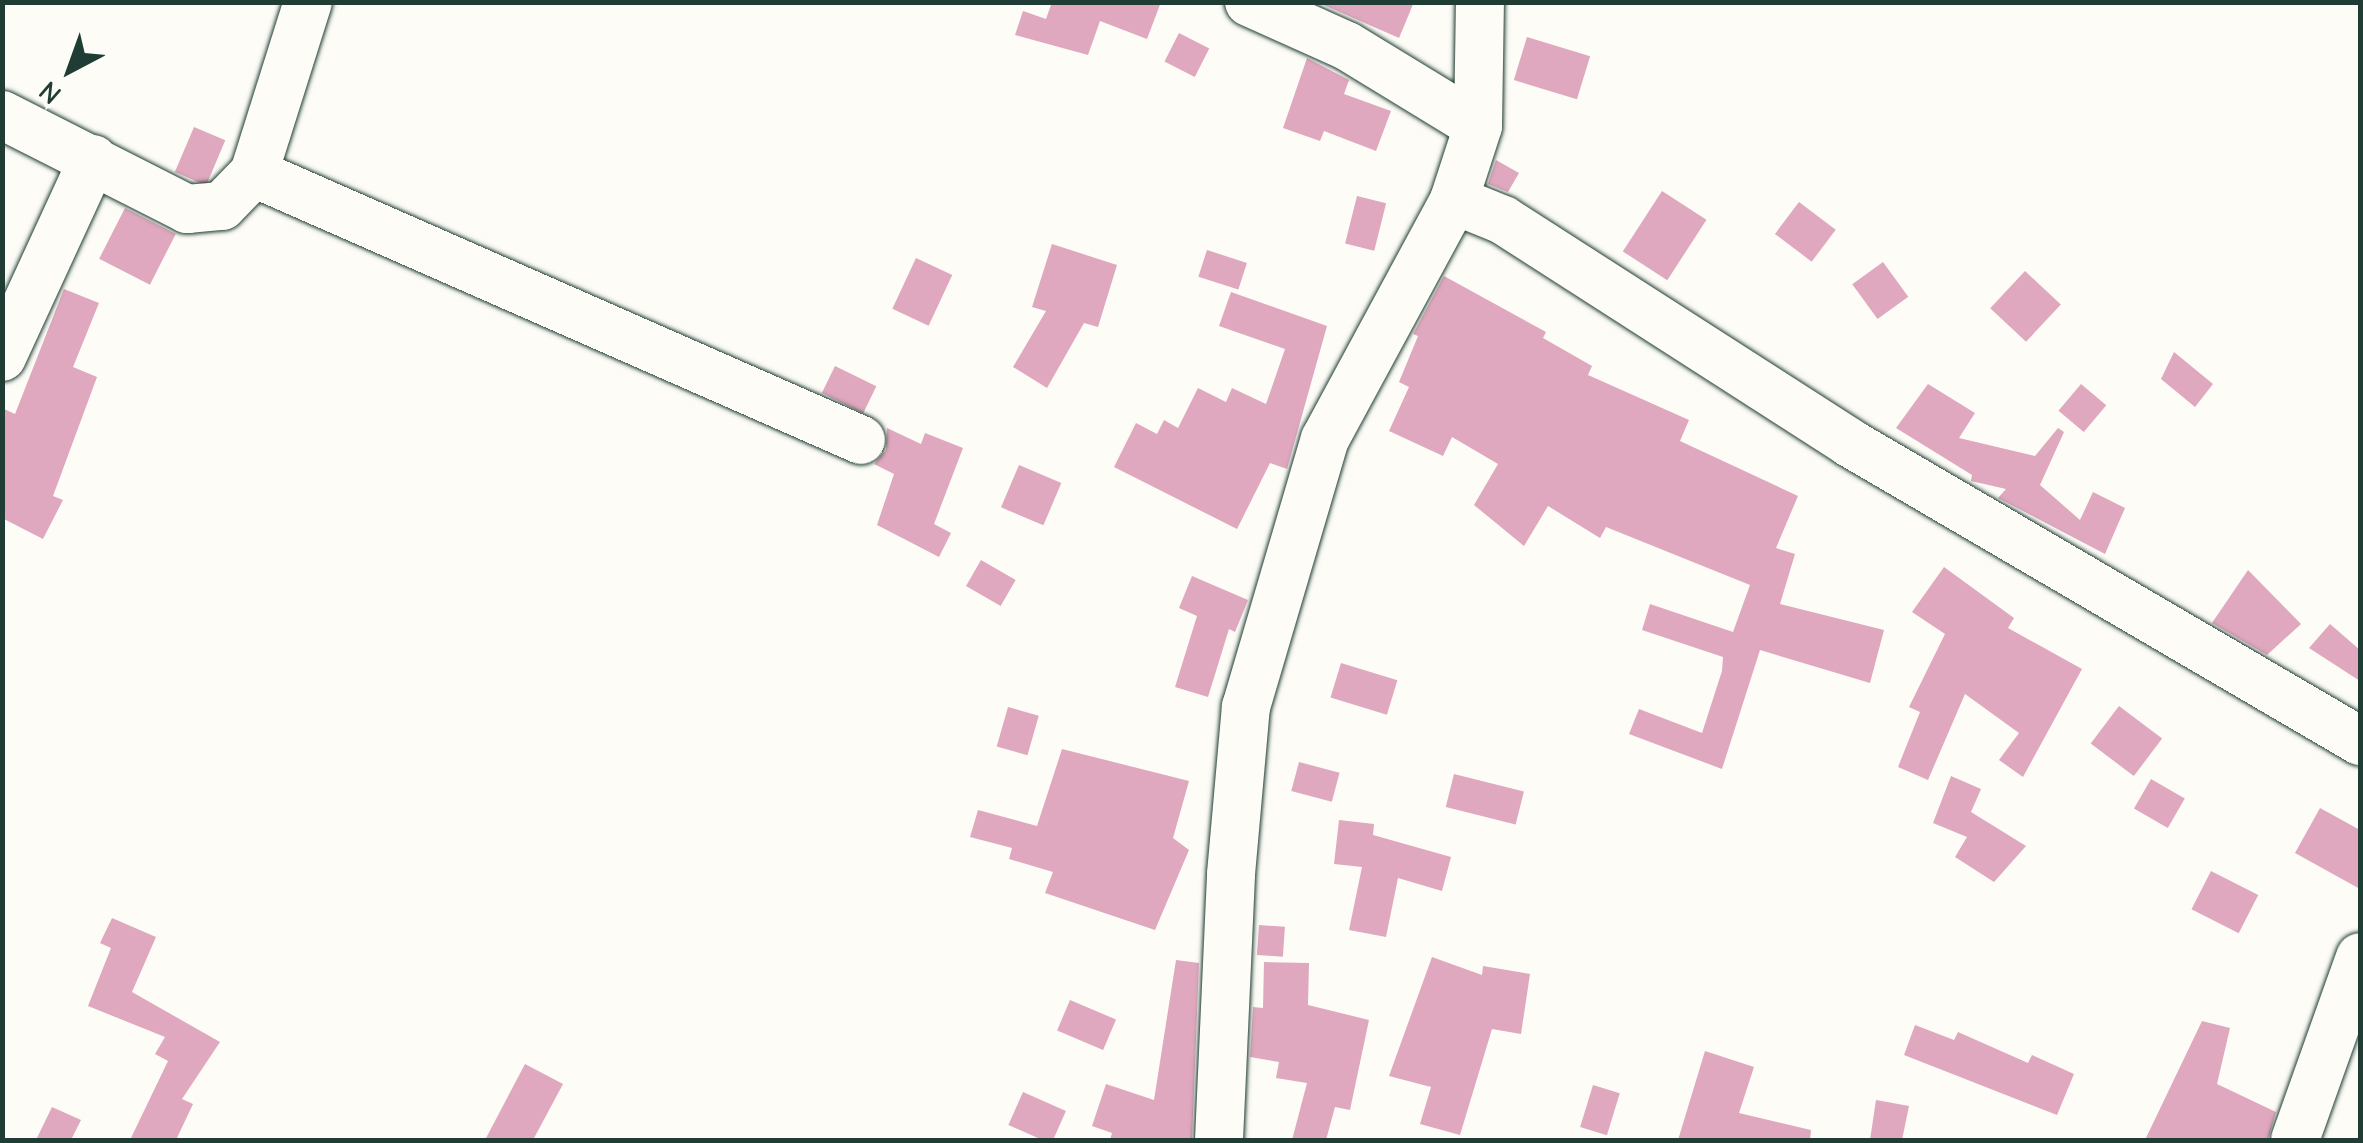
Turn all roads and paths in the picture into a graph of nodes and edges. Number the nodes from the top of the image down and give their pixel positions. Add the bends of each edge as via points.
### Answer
1 (308, 2) edge
2 (1249, 2) edge
3 (1480, 2) edge
4 (2, 115) edge
5 (1478, 126) junction
6 (92, 159) junction
7 (254, 172) junction
8 (1454, 200) junction
9 (2, 356) edge
10 (861, 440) dead end
11 (2360, 741) edge
12 (2360, 957) edge
13 (1220, 1140) edge
14 (2295, 1140) edge

1 - 7 street
2 - 5 street via 1346,46
3 - 5 street
4 - 6 street
5 - 8 street
6 - 7 street via 188,208 208,211 230,203
6 - 9 street
7 - 10 street
8 - 11 street via 1503,220 1850,444
8 - 13 street via 1325,439 1246,707
12 - 14 street

